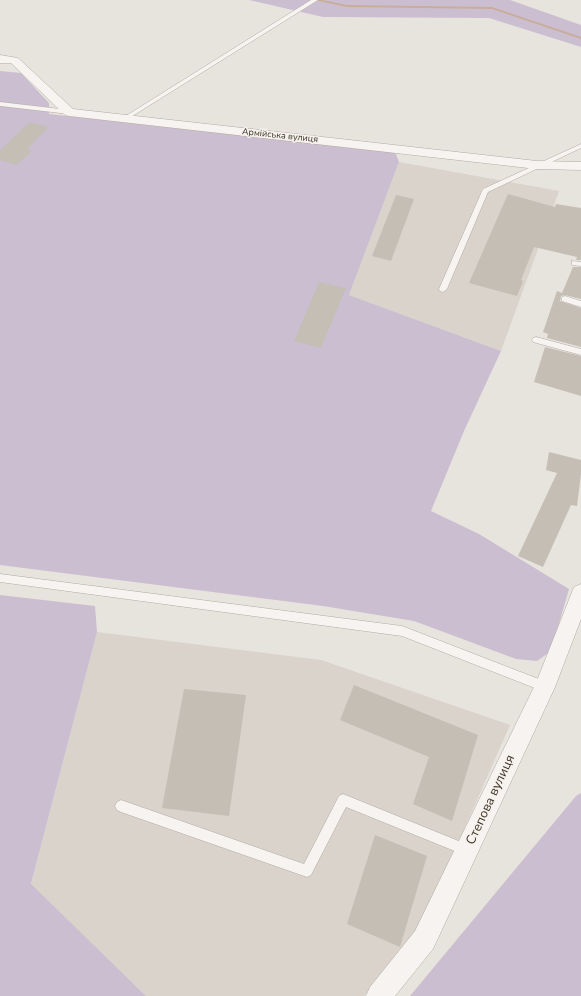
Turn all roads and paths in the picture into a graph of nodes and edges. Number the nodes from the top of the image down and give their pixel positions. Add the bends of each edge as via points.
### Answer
1 (314, 0) edge
2 (0, 59) edge
3 (0, 104) edge
4 (69, 112) junction
5 (124, 119) junction
6 (581, 146) edge
7 (537, 165) junction
8 (581, 166) edge
9 (443, 289) dead end
10 (565, 299) dead end
11 (581, 304) edge
12 (536, 340) dead end
13 (581, 352) edge
14 (0, 578) edge
15 (581, 593) edge
16 (545, 686) junction
17 (121, 806) dead end
18 (467, 850) junction
19 (379, 996) edge

1 - 5 lane
2 - 4 street via 14,60
3 - 4 lane
4 - 5 street, Армійська вулиця
5 - 7 street, Армійська вулиця
6 - 7 lane
7 - 8 street, Армійська вулиця
7 - 9 lane via 485,191
10 - 11 lane
12 - 13 lane
14 - 16 lane via 402,631
15 - 16 street, Степова вулиця
16 - 18 street, Степова вулиця
17 - 18 lane via 306,871 343,800
18 - 19 street, Степова вулиця via 424,940

